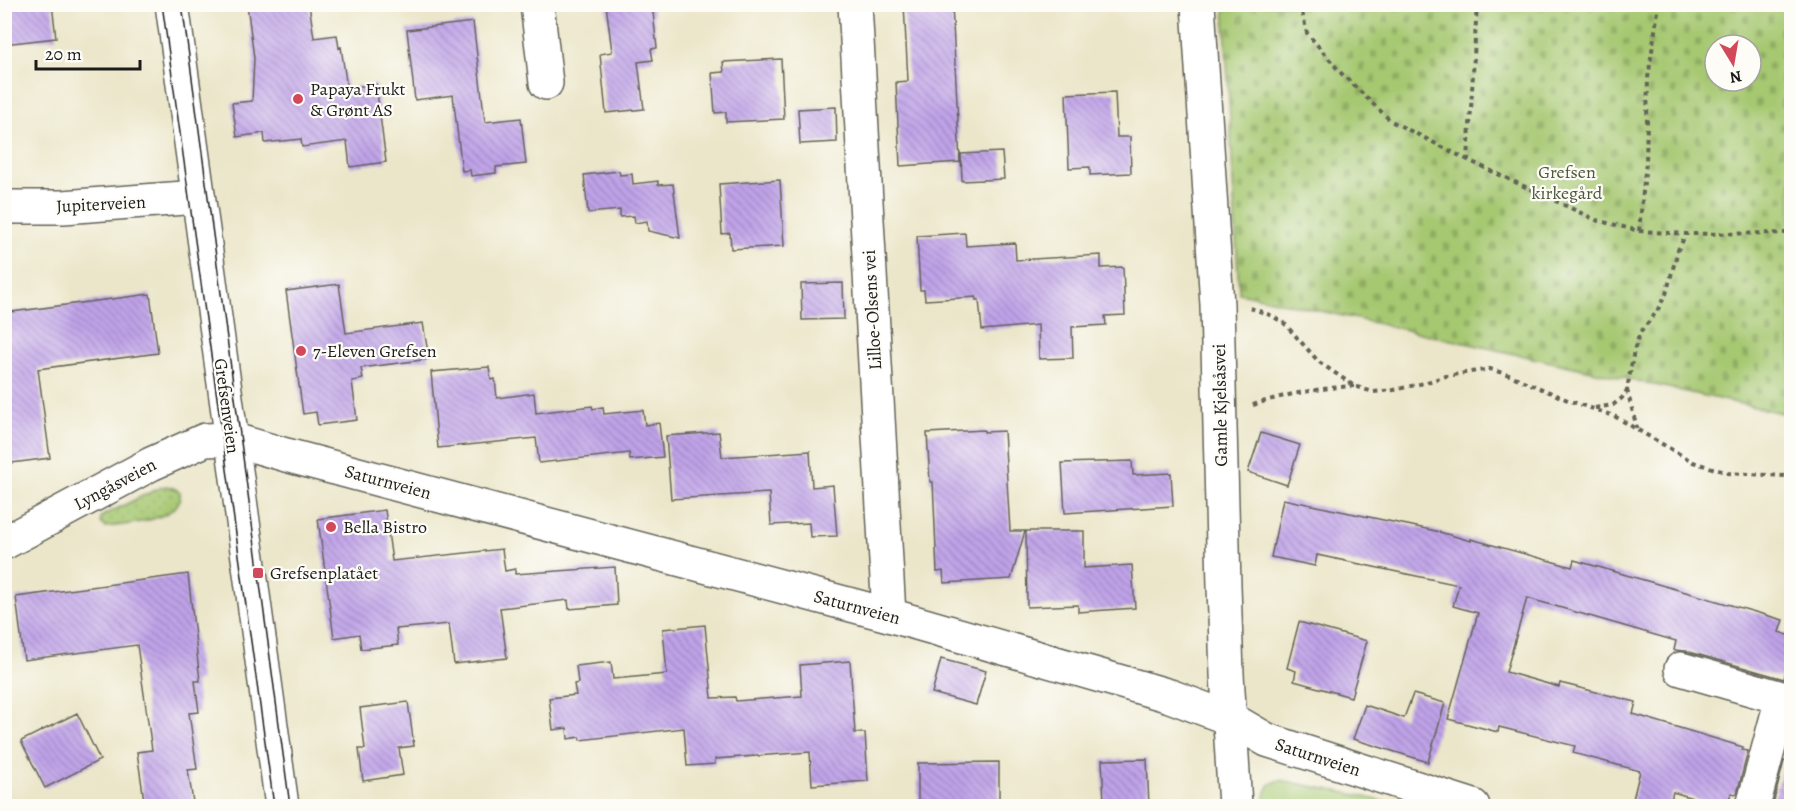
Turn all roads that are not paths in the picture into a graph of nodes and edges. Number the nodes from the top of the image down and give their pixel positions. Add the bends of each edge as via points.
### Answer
1 (172, 4) edge
2 (537, 4) edge
3 (855, 4) edge
4 (1198, 4) edge
5 (546, 83) dead end
6 (198, 197) junction
7 (4, 207) edge
8 (231, 438) junction
9 (4, 543) edge
10 (890, 615) junction
11 (1681, 669) dead end
12 (1231, 719) junction
13 (282, 807) edge
14 (1235, 807) edge
15 (1473, 807) edge
16 (1753, 807) edge

1 - 6 street, Grefsenveien
2 - 5 street
3 - 10 street, Lilloe-Olsens vei
4 - 12 street, Gamle Kjelsåsvei via 1217,305
6 - 7 street, Jupiterveien via 63,207
6 - 8 street, Grefsenveien
8 - 9 street, Lyngåsveien via 205,440 151,464
8 - 10 street, Saturnveien
8 - 13 street, Grefsenveien
10 - 12 street, Saturnveien via 1170,696
11 - 16 street via 1782,698
12 - 14 street, Gamle Kjelsåsvei
12 - 15 street, Saturnveien via 1267,741

